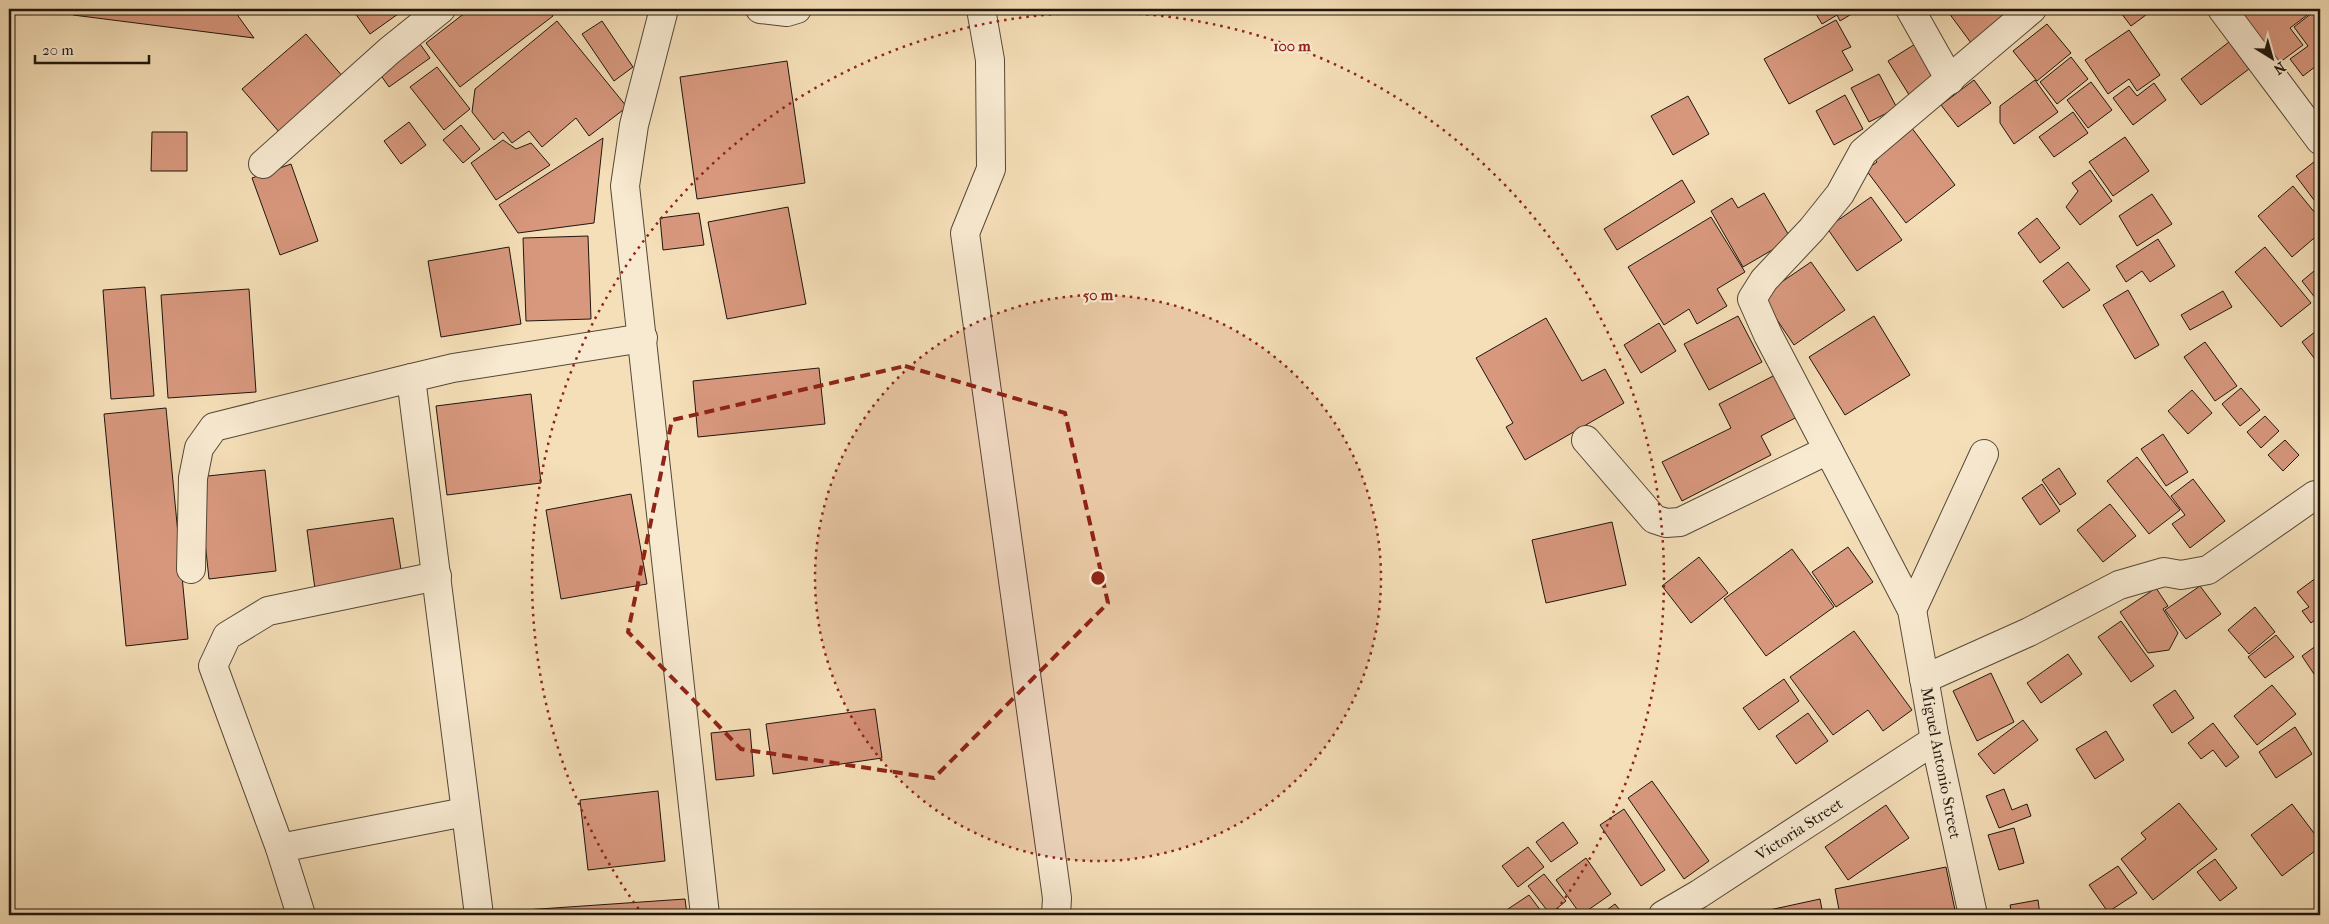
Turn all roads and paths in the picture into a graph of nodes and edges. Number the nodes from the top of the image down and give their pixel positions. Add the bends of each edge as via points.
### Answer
1 (442, 9) edge
2 (664, 9) edge
3 (760, 9) edge
4 (797, 9) edge
5 (981, 9) edge
6 (1910, 9) edge
7 (2032, 9) edge
8 (2222, 9) edge
9 (1950, 80) junction
10 (2320, 140) edge
11 (262, 164) dead end
12 (643, 338) junction
13 (411, 378) junction
14 (1586, 440) dead end
15 (1828, 450) junction
16 (1984, 454) dead end
17 (2315, 496) dead end
18 (191, 569) dead end
19 (437, 576) junction
20 (1912, 610) junction
21 (1924, 679) junction
22 (1935, 740) junction
23 (465, 812) junction
24 (280, 848) junction
25 (1701, 905) edge
26 (301, 915) edge
27 (479, 915) edge
28 (705, 915) edge
29 (1056, 915) edge
30 (1663, 915) edge
31 (1973, 915) edge

1 - 11 street via 389,51
2 - 12 street via 634,125 625,186
3 - 4 street via 787,12
5 - 29 street via 990,60 991,169 965,233 1056,889
6 - 9 street
7 - 9 street
8 - 10 street
9 - 15 street, Miguel Antonio Street via 1863,152 1840,194 1764,280 1752,299
12 - 13 street via 453,368
12 - 28 street
13 - 18 street via 214,427 199,448 192,478
13 - 19 street
14 - 15 street via 1654,519 1666,523 1680,522
15 - 20 street, Miguel Antonio Street
16 - 20 street
17 - 21 street via 2208,570 2181,575 2164,572 2118,585 2029,632
19 - 23 street
19 - 24 street via 268,611 227,636 213,666
20 - 21 street, Miguel Antonio Street
21 - 22 street, Miguel Antonio Street
22 - 25 street, Victoria Street
22 - 31 street, Miguel Antonio Street
23 - 24 street
23 - 27 street
24 - 26 street
25 - 30 street, Victoria Street

